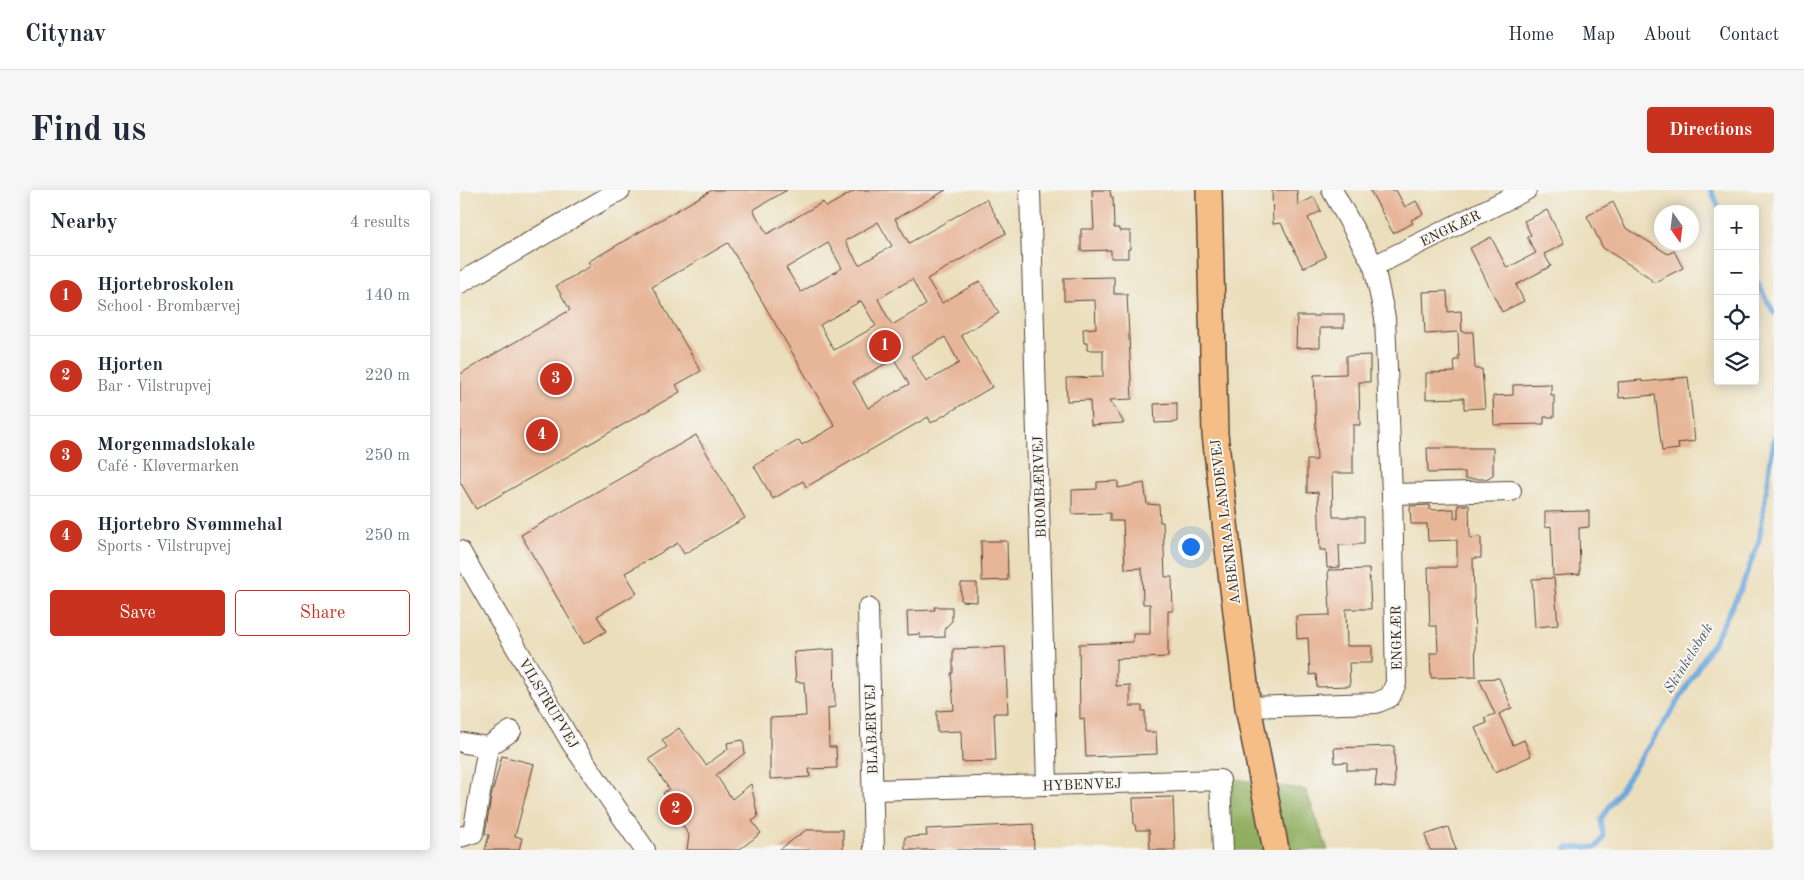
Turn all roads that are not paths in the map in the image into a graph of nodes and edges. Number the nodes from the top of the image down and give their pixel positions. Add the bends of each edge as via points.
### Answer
1 (620, 190) edge
2 (1030, 190) edge
3 (1209, 190) edge
4 (1332, 190) edge
5 (1526, 190) edge
6 (1374, 266) junction
7 (460, 283) edge
8 (1511, 491) dead end
9 (1392, 494) junction
10 (460, 551) edge
11 (868, 608) dead end
12 (1248, 707) junction
13 (511, 731) dead end
14 (464, 743) dead end
15 (488, 747) junction
16 (1047, 785) junction
17 (873, 790) junction
18 (460, 838) edge
19 (645, 850) edge
20 (874, 850) edge
21 (1223, 850) edge
22 (1276, 850) edge

1 - 7 street
2 - 16 street, BROMBÆRVEJ
3 - 12 main road, AABENRAA LANDEVEJ via 1215,434
4 - 6 street, ENGKÆR
5 - 6 street, ENGKÆR
6 - 9 street, ENGKÆR via 1385,318
8 - 9 street
9 - 12 street, ENGKÆR via 1396,683 1390,697 1376,703
10 - 19 street, VILSTRUPVEJ via 571,742
11 - 17 street, BLÅBÆRVEJ
12 - 22 main road, AABENRAA LANDEVEJ
13 - 15 street
14 - 15 street
15 - 18 street via 473,833
16 - 17 street, HYBENVEJ
16 - 21 street, HYBENVEJ via 1220,780
17 - 20 street, BLÅBÆRVEJ

